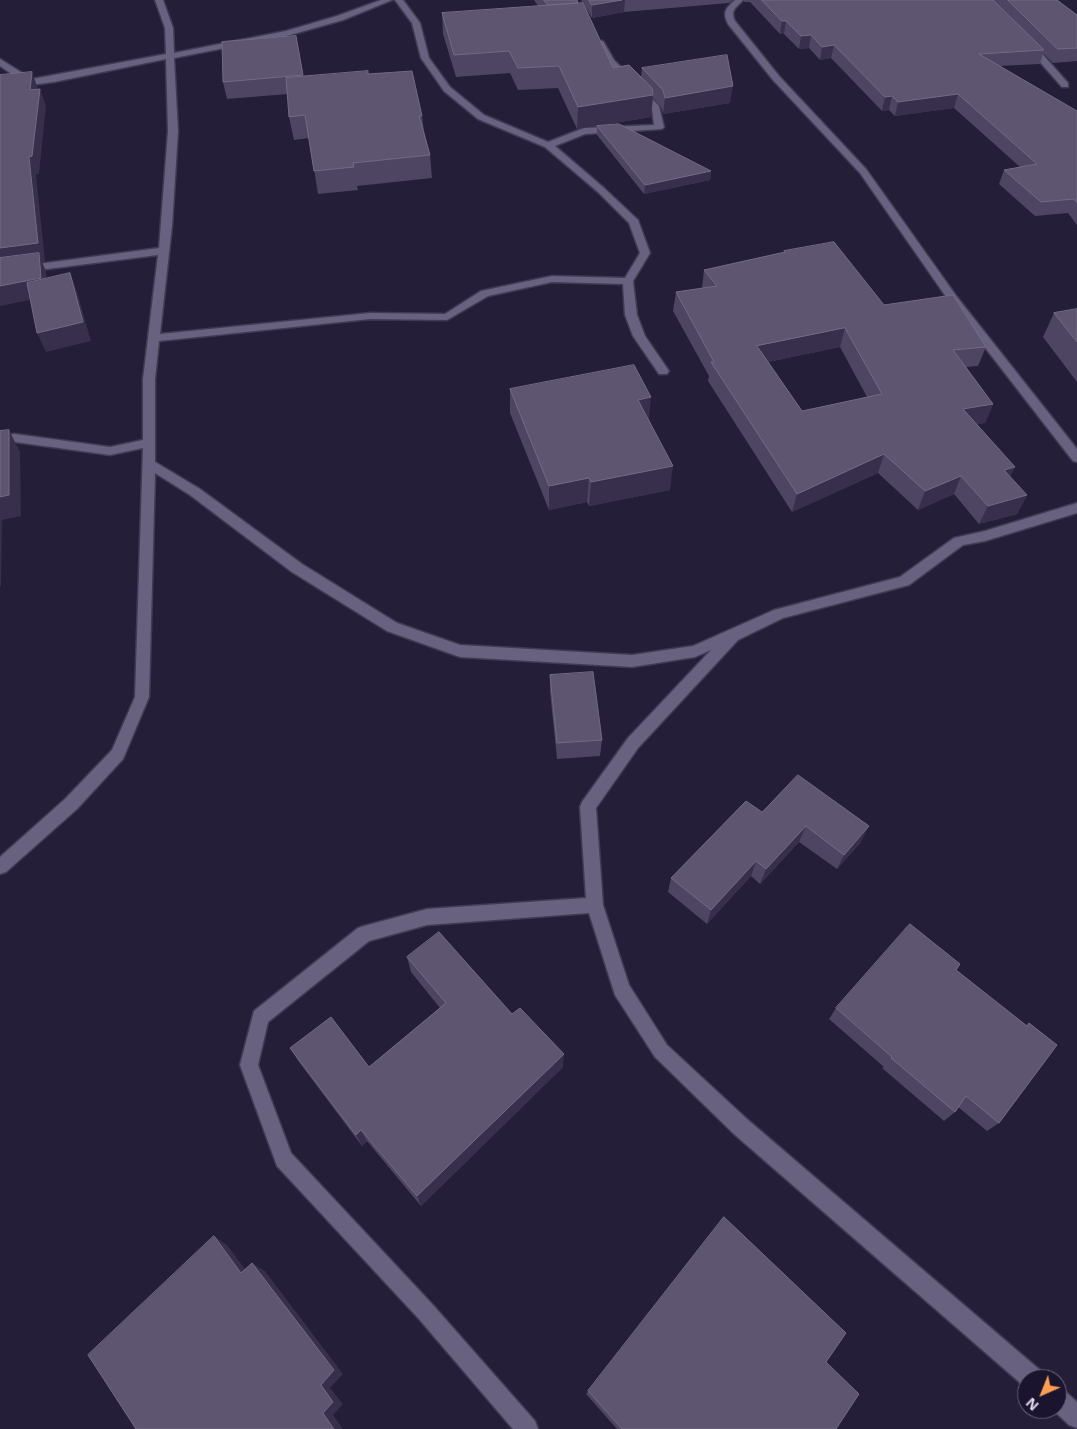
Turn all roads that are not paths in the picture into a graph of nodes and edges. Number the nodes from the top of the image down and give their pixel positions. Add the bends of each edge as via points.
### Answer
1 (159, 0) edge
2 (388, 0) edge
3 (399, 0) edge
4 (739, 0) edge
5 (597, 38) edge
6 (1023, 38) edge
7 (169, 57) junction
8 (0, 62) edge
9 (30, 82) junction
10 (1065, 85) dead end
11 (0, 86) edge
12 (548, 145) junction
13 (164, 252) junction
14 (0, 272) edge
15 (628, 281) junction
16 (153, 338) junction
17 (664, 372) dead end
18 (0, 440) edge
19 (148, 443) junction
20 (1077, 458) edge
21 (148, 464) junction
22 (1077, 508) edge
23 (735, 635) junction
24 (0, 867) edge
25 (595, 905) junction
26 (1021, 1369) edge
27 (1067, 1408) edge
28 (1077, 1417) edge
29 (527, 1429) edge

1 - 7 street via 169,28
2 - 7 street via 304,28
3 - 12 street via 416,23 425,58 447,89 481,117
4 - 20 street via 729,10 731,22 776,78 863,171 953,299
5 - 12 street via 610,61 656,108 659,128 584,131
6 - 10 street
7 - 9 street
7 - 13 street via 173,131
8 - 9 street
9 - 11 street
12 - 15 street via 634,222 645,253
13 - 14 street
13 - 16 street
15 - 16 street via 552,279 485,293 448,317 370,316
15 - 17 street via 631,315 639,336
16 - 19 street via 148,379
18 - 19 street via 15,438 110,450
19 - 21 street
21 - 23 street via 194,492 297,568 392,627 460,651 632,661 694,651
21 - 24 street via 142,697 118,754 71,804
22 - 23 street via 959,541 904,581 780,614
23 - 25 street via 633,742 588,807
25 - 26 street via 621,989 661,1052 741,1127
25 - 29 street via 427,916 364,934 260,1017 249,1065 284,1158 426,1312
27 - 28 street

